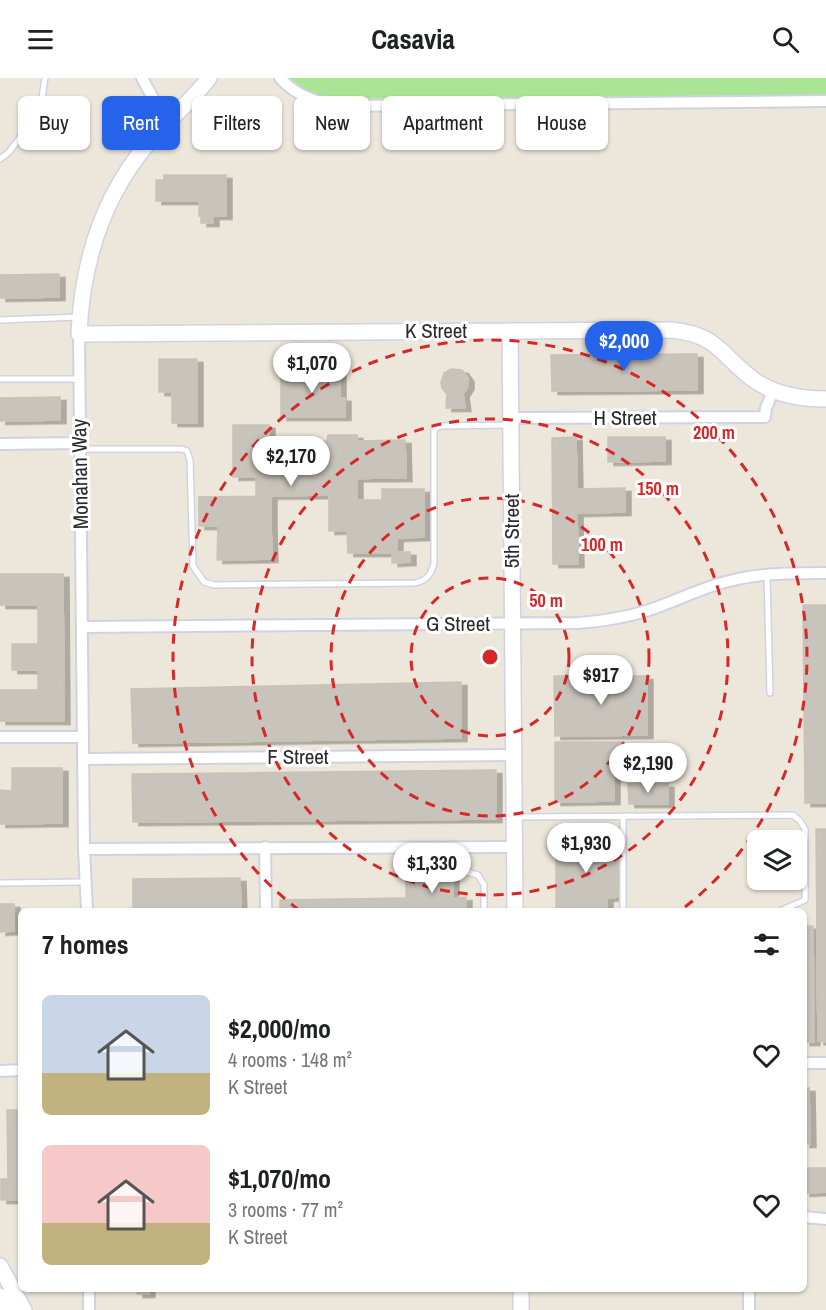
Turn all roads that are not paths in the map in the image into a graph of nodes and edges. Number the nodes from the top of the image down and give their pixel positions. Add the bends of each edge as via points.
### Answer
1 (45, 78) edge
2 (142, 78) edge
3 (209, 78) edge
4 (280, 78) edge
5 (152, 96) edge
6 (826, 102) edge
7 (180, 109) edge
8 (144, 150) edge
9 (0, 159) edge
10 (80, 317) junction
11 (0, 320) edge
12 (510, 331) junction
13 (80, 334) junction
14 (0, 379) edge
15 (80, 379) junction
16 (773, 391) junction
17 (826, 399) edge
18 (511, 421) junction
19 (0, 444) edge
20 (80, 446) junction
21 (826, 573) edge
22 (767, 574) junction
23 (512, 624) junction
24 (82, 627) junction
25 (770, 693) dead end
26 (0, 737) edge
27 (83, 737) junction
28 (513, 755) junction
29 (83, 759) junction
30 (623, 816) junction
31 (514, 817) junction
32 (265, 847) junction
33 (424, 847) junction
34 (514, 847) junction
35 (84, 849) junction
36 (86, 882) junction
37 (0, 883) edge
38 (87, 908) edge
39 (266, 908) edge
40 (484, 908) edge
41 (515, 908) edge
42 (623, 908) edge
43 (787, 908) edge
44 (807, 1063) edge
45 (826, 1063) edge
46 (18, 1070) edge
47 (0, 1071) edge
48 (807, 1217) edge
49 (826, 1219) edge
50 (0, 1266) edge
51 (89, 1292) edge
52 (521, 1292) edge
53 (749, 1292) edge
54 (0, 1296) edge
55 (8, 1310) edge
56 (24, 1310) edge
57 (89, 1310) edge
58 (521, 1310) edge
59 (749, 1310) edge

1 - 9 lane via 40,111
2 - 5 street
3 - 7 street, Monahan Way
4 - 6 street via 304,97 343,106
8 - 10 street, Monahan Way via 96,232 87,263
10 - 11 lane
10 - 13 street, Monahan Way
12 - 13 street, K Street
12 - 16 street, K Street via 692,333 718,346 752,378
12 - 18 street, 5th Street
13 - 15 street, Monahan Way
14 - 15 lane
15 - 20 street, Monahan Way
16 - 17 street
16 - 18 street, H Street via 765,417
18 - 20 lane via 434,429 434,563 425,580 415,583 204,582 193,566 187,451
18 - 23 street, 5th Street
19 - 20 street
20 - 24 street, Monahan Way
21 - 22 street, G Street
22 - 23 street, G Street via 722,583 615,619
22 - 25 lane
23 - 24 street, G Street
23 - 28 street, 5th Street
24 - 27 street, Monahan Way
26 - 27 street
27 - 29 street, Monahan Way
28 - 29 street, F Street
28 - 31 street, 5th Street
29 - 35 street, Monahan Way
30 - 31 lane
30 - 42 lane
30 - 43 lane via 793,815 805,828 805,900
31 - 34 street, 5th Street
32 - 33 street
32 - 35 street
32 - 39 street
33 - 34 street
33 - 40 lane via 423,866 478,874 484,885
34 - 41 street, 5th Street
35 - 36 street, Monahan Way
36 - 37 lane
36 - 38 street, Monahan Way
44 - 45 street
46 - 47 street
48 - 49 street
50 - 56 street
51 - 57 street
52 - 58 street
53 - 59 street
54 - 55 street

